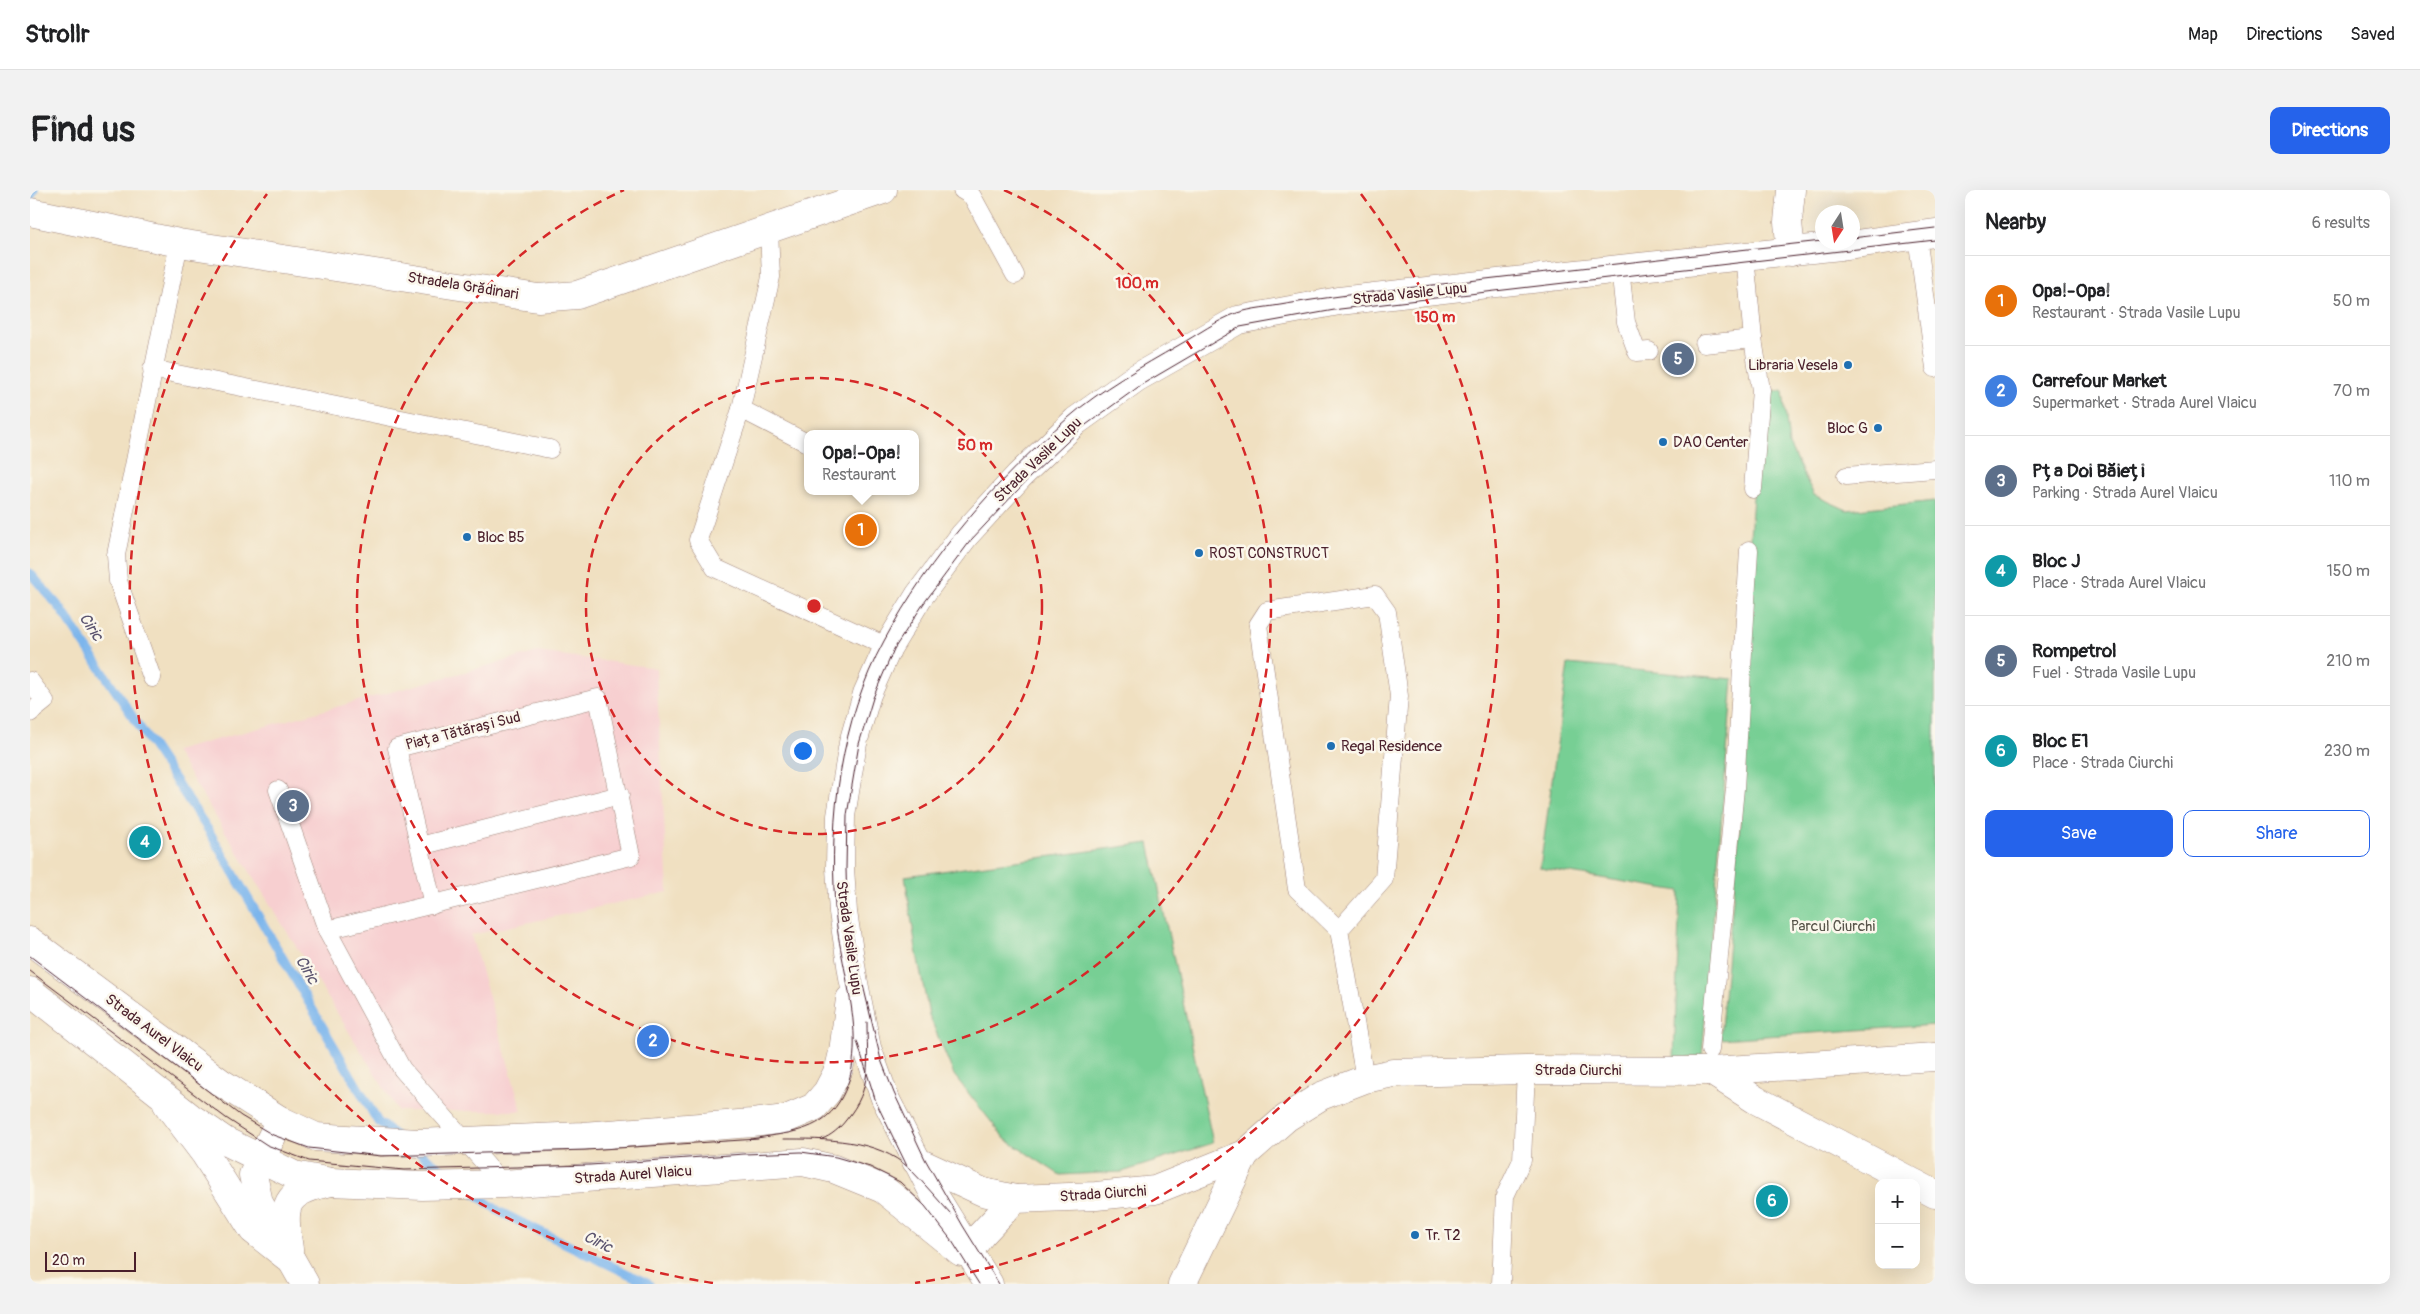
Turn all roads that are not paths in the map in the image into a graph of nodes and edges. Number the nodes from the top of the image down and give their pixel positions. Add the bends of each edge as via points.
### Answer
1 (883, 190) edge
2 (962, 190) edge
3 (1791, 190) edge
4 (30, 212) edge
5 (769, 229) junction
6 (1926, 235) edge
7 (179, 243) junction
8 (1791, 252) junction
9 (1745, 256) junction
10 (1620, 269) junction
11 (1015, 275) dead end
12 (1753, 338) junction
13 (1704, 344) dead end
14 (1649, 351) dead end
15 (1935, 368) edge
16 (152, 369) junction
17 (740, 409) junction
18 (804, 441) edge
19 (550, 449) dead end
20 (1935, 469) edge
21 (1846, 476) dead end
22 (1753, 489) dead end
23 (1749, 550) dead end
24 (888, 647) junction
25 (152, 678) dead end
26 (30, 681) edge
27 (30, 713) edge
28 (278, 790) dead end
29 (620, 795) junction
30 (420, 846) junction
31 (432, 905) junction
32 (327, 930) junction
33 (1339, 930) junction
34 (30, 941) edge
35 (853, 978) junction
36 (30, 991) edge
37 (1935, 1057) edge
38 (1711, 1060) junction
39 (1526, 1070) junction
40 (1366, 1079) junction
41 (157, 1090) junction
42 (280, 1120) junction
43 (466, 1140) junction
44 (1245, 1154) junction
45 (261, 1159) junction
46 (916, 1161) junction
47 (1907, 1179) edge
48 (331, 1182) junction
49 (504, 1184) junction
50 (1920, 1186) edge
51 (1935, 1194) edge
52 (1015, 1200) junction
53 (291, 1260) junction
54 (978, 1267) edge
55 (305, 1284) edge
56 (1182, 1284) edge
57 (1501, 1284) edge

1 - 5 main road, Stradela Grădinari
2 - 11 lane via 972,196
3 - 8 main road via 1788,222
4 - 7 main road, Stradela Grădinari
5 - 7 main road, Stradela Grădinari via 577,295 538,298
5 - 17 lane via 771,277
6 - 8 main road, Strada Vasile Lupu
6 - 15 lane
7 - 16 lane
8 - 9 main road, Strada Vasile Lupu
9 - 10 main road, Strada Vasile Lupu
9 - 12 lane
10 - 14 lane via 1626,322 1638,352
10 - 24 main road, Strada Vasile Lupu via 1339,301 1238,320 1136,378 1076,421 964,536 919,596
12 - 13 lane
12 - 22 lane via 1761,390
16 - 19 lane
16 - 25 lane via 116,555 118,580
17 - 18 lane
17 - 24 lane via 698,540 715,568
20 - 21 lane
23 - 38 lane via 1735,788
24 - 35 main road, Strada Vasile Lupu via 867,694 853,743 841,816 843,912
26 - 27 lane via 45,700
28 - 32 lane
29 - 30 lane
29 - 30 lane, Piața Tătărași Sud via 598,698 397,748
29 - 31 lane via 631,856
30 - 31 lane, Piața Tătărași Sud
31 - 32 lane
32 - 43 lane via 402,1069
33 - 33 lane via 1384,879 1399,696 1387,612 1375,595 1267,611 1258,625 1298,889
33 - 40 lane
34 - 42 main road, Strada Aurel Vlaicu via 220,1082
35 - 43 main road, Strada Aurel Vlaicu via 839,1069 827,1092 814,1107 786,1119 583,1136
35 - 46 main road, Strada Vasile Lupu via 867,1048 885,1098
36 - 41 main road, Strada Aurel Vlaicu
37 - 38 main road, Strada Ciurchi
38 - 39 main road, Strada Ciurchi
38 - 47 main road via 1756,1100
39 - 40 main road, Strada Ciurchi via 1393,1073
39 - 57 lane via 1522,1160 1505,1196
40 - 44 main road, Strada Ciurchi via 1322,1096 1286,1118
41 - 45 main road, Strada Aurel Vlaicu via 225,1141
41 - 53 main road, Strada Aurel Vlaicu via 205,1154 253,1230
42 - 43 main road, Strada Aurel Vlaicu via 316,1137 419,1143
42 - 45 main road, Strada Aurel Vlaicu
43 - 49 lane
44 - 52 main road, Strada Ciurchi via 1155,1190
44 - 56 main road, Strada Ciurchi
45 - 48 main road, Strada Aurel Vlaicu via 294,1175
45 - 53 main road, Strada Aurel Vlaicu via 253,1175 258,1203
46 - 52 main road, Strada Ciurchi via 983,1192
46 - 54 main road, Strada Vasile Lupu
48 - 49 main road, Strada Aurel Vlaicu via 422,1186
48 - 53 main road via 307,1187 289,1202 284,1218
49 - 54 main road, Strada Aurel Vlaicu via 803,1162 834,1169 883,1189
50 - 51 main road
52 - 54 main road via 980,1235
53 - 55 main road, Strada Aurel Vlaicu

